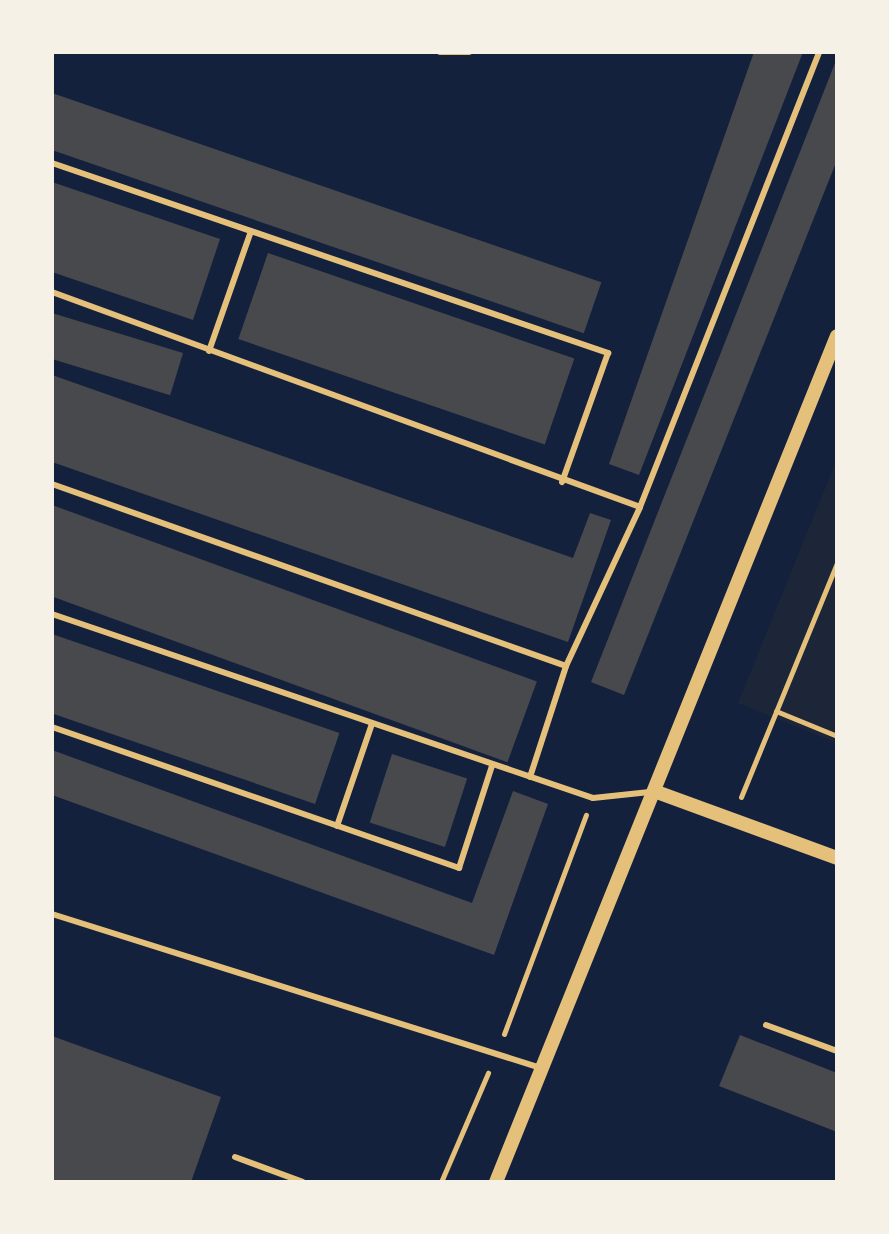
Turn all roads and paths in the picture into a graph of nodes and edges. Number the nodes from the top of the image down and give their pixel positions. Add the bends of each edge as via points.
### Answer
1 (440, 52) edge
2 (469, 52) edge
3 (819, 52) edge
4 (52, 163) edge
5 (251, 231) junction
6 (52, 292) edge
7 (837, 336) edge
8 (209, 351) junction
9 (562, 482) junction
10 (52, 484) edge
11 (640, 507) junction
12 (837, 563) edge
13 (52, 614) edge
14 (566, 666) junction
15 (776, 711) junction
16 (372, 724) junction
17 (52, 727) edge
18 (837, 736) edge
19 (492, 766) junction
20 (530, 777) junction
21 (654, 791) junction
22 (593, 798) junction
23 (732, 820) junction
24 (337, 826) junction
25 (837, 858) edge
26 (52, 914) edge
27 (766, 1025) dead end
28 (837, 1051) edge
29 (496, 1054) junction
30 (541, 1068) junction
31 (235, 1157) dead end
32 (303, 1182) edge
33 (441, 1182) edge
34 (496, 1182) edge

1 - 2 lane
3 - 11 lane
4 - 5 lane
5 - 8 lane
5 - 9 lane via 608,353
6 - 8 lane
7 - 21 street
8 - 9 lane
9 - 11 lane
10 - 14 lane
11 - 14 lane
12 - 15 path
13 - 16 lane
14 - 20 lane
15 - 18 path
15 - 23 path
16 - 19 lane
16 - 24 lane
17 - 24 lane
19 - 20 lane
19 - 24 lane via 459,868
20 - 22 lane
21 - 22 lane
21 - 23 street
21 - 30 street
22 - 29 path
23 - 25 street
26 - 29 lane
27 - 28 lane
29 - 30 lane
29 - 33 path
30 - 34 street
31 - 32 lane

